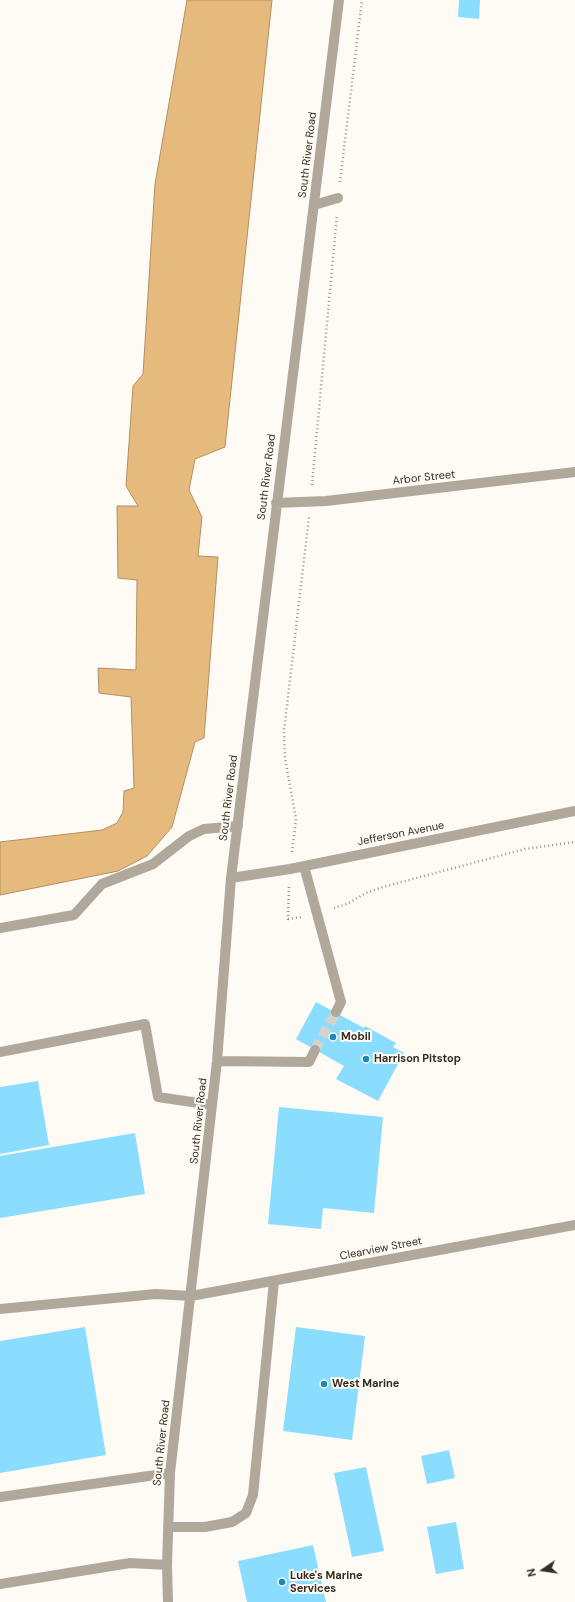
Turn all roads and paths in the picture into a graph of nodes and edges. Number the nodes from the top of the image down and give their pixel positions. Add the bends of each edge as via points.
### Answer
1 (339, 0) edge
2 (362, 0) edge
3 (338, 198) junction
4 (314, 205) junction
5 (575, 472) edge
6 (311, 502) junction
7 (276, 503) junction
8 (575, 811) edge
9 (238, 826) junction
10 (575, 842) edge
11 (304, 866) junction
12 (290, 869) junction
13 (231, 878) junction
14 (330, 910) dead end
15 (300, 917) dead end
16 (0, 928) edge
17 (336, 1012) tunnel mouth
18 (315, 1050) tunnel mouth
19 (0, 1052) edge
20 (217, 1062) junction
21 (212, 1105) junction
22 (575, 1225) edge
23 (274, 1281) junction
24 (191, 1296) junction
25 (0, 1309) edge
26 (170, 1473) junction
27 (0, 1497) edge
28 (168, 1527) junction
29 (167, 1565) junction
30 (0, 1584) edge
31 (168, 1602) edge

1 - 4 street, South River Road
2 - 3 path
3 - 4 street
3 - 6 path
4 - 7 street, South River Road
5 - 6 street, Arbor Street
6 - 7 street, Arbor Street
6 - 12 path via 284,731 285,758 296,820
7 - 9 street, South River Road
8 - 11 street, Jefferson Avenue
9 - 13 street, South River Road
9 - 16 street via 204,829 189,836 153,864 102,884 74,915
10 - 14 path via 525,850 383,887
11 - 12 street, Jefferson Avenue
11 - 17 street via 341,1002
12 - 13 street, Jefferson Avenue
12 - 15 path via 288,919
13 - 20 street, South River Road
18 - 20 street via 309,1062
19 - 21 street via 145,1024 158,1097
20 - 21 street, South River Road
21 - 24 street, South River Road
22 - 23 street, Clearview Street
23 - 24 street, Clearview Street
23 - 28 street via 253,1495 246,1513 232,1522 205,1527
24 - 25 street, Clearview Street via 156,1294
24 - 26 street, South River Road
26 - 27 street
26 - 28 street, South River Road
28 - 29 street, South River Road
29 - 30 street via 130,1563
29 - 31 street, South River Road

